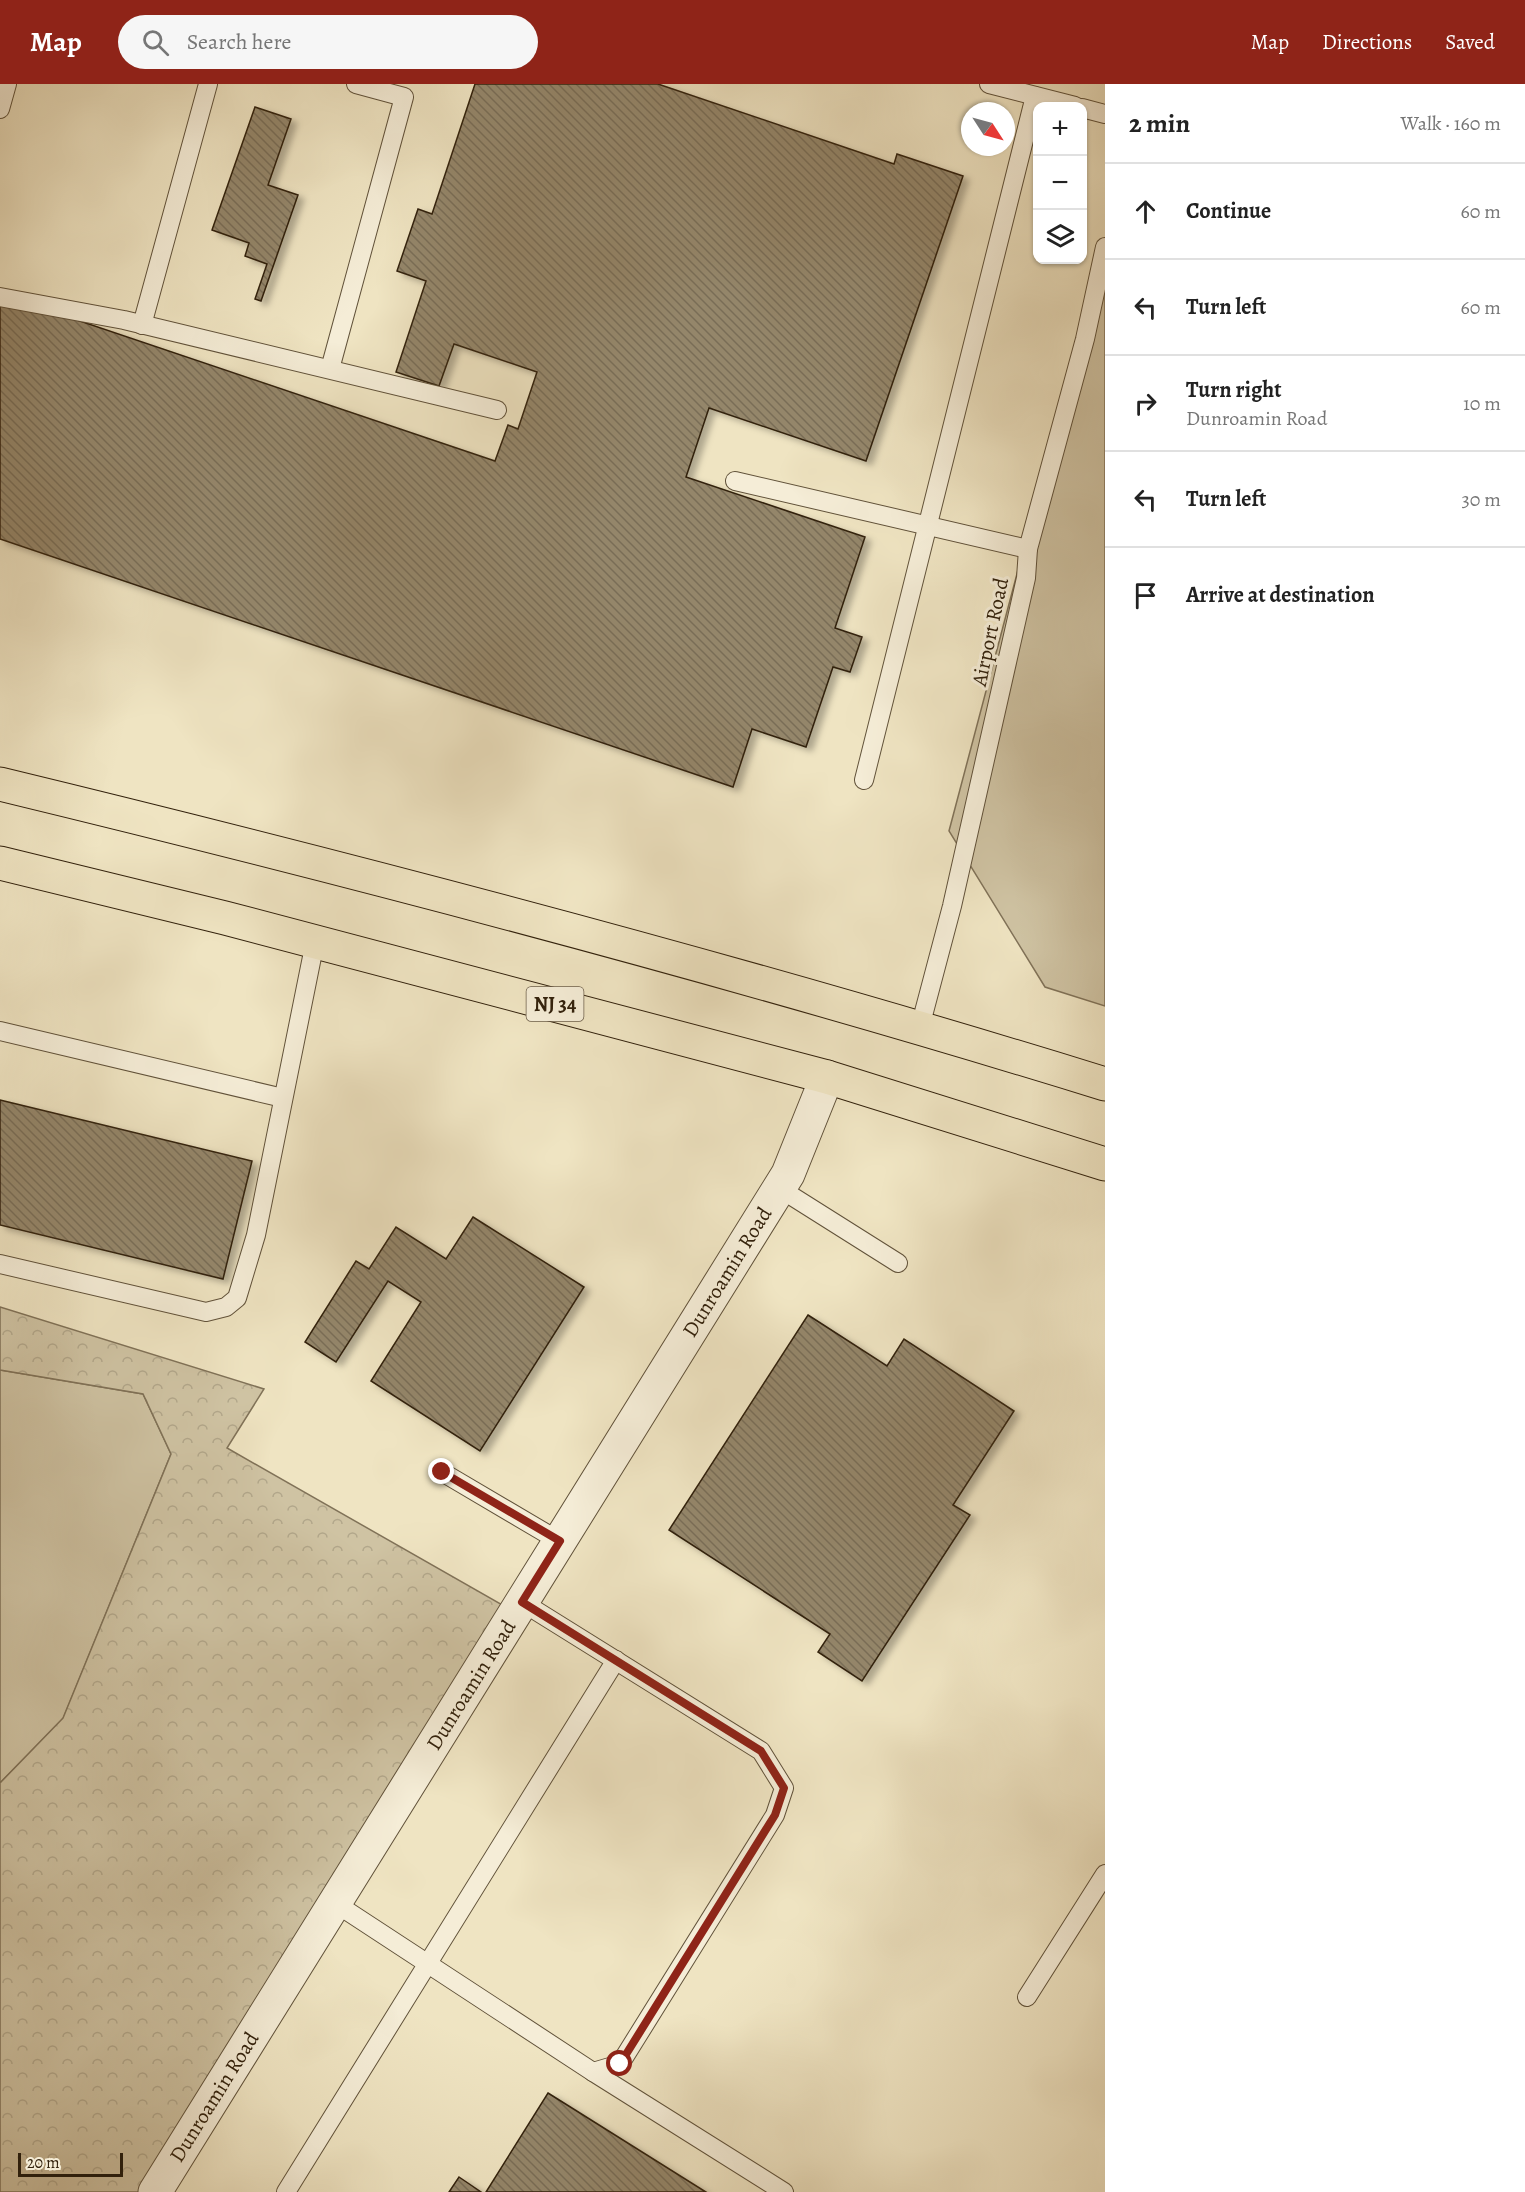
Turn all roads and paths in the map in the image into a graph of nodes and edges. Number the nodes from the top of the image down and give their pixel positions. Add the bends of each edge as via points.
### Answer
1 (7, 84) edge
2 (208, 84) edge
3 (356, 84) edge
4 (989, 84) edge
5 (406, 90) edge
6 (1035, 96) junction
7 (1059, 102) edge
8 (0, 109) edge
9 (1087, 109) edge
10 (1105, 114) edge
11 (1105, 247) edge
12 (0, 297) edge
13 (142, 325) junction
14 (330, 369) junction
15 (496, 410) dead end
16 (735, 481) dead end
17 (929, 525) junction
18 (1028, 549) junction
19 (864, 780) dead end
20 (0, 784) edge
21 (0, 863) edge
22 (315, 942) junction
23 (920, 1027) junction
24 (0, 1030) edge
25 (827, 1077) junction
26 (1105, 1084) edge
27 (283, 1098) junction
28 (1105, 1164) edge
29 (779, 1188) junction
30 (898, 1263) dead end
31 (0, 1264) edge
32 (442, 1472) dead end
33 (560, 1541) junction
34 (522, 1602) junction
35 (616, 1660) junction
36 (1105, 1874) edge
37 (335, 1904) junction
38 (428, 1965) junction
39 (1027, 1997) dead end
40 (593, 2072) junction
41 (155, 2192) edge
42 (286, 2192) edge
43 (784, 2192) edge

1 - 8 lane
2 - 13 lane
3 - 5 lane
4 - 6 lane
5 - 14 lane
6 - 7 lane
6 - 17 lane
9 - 10 lane
11 - 18 lane, Airport Road via 1085,339
12 - 13 lane
13 - 14 lane
14 - 15 lane
16 - 17 lane
17 - 18 lane
17 - 19 lane
18 - 23 lane, Airport Road via 1026,578 955,894
20 - 23 highway via 410,886
21 - 22 highway, NJ 34
22 - 25 highway, NJ 34
22 - 27 lane
23 - 26 highway
24 - 27 lane
25 - 28 highway, NJ 34
25 - 29 street, Dunroamin Road
27 - 31 lane via 256,1235 237,1298 226,1307 206,1312
29 - 30 lane
29 - 33 street, Dunroamin Road
32 - 33 lane
33 - 34 street, Dunroamin Road
34 - 35 lane
34 - 37 street, Dunroamin Road
35 - 38 lane
35 - 40 lane via 761,1751 784,1788 775,1815 620,2064
36 - 39 lane
37 - 38 lane
37 - 41 street, Dunroamin Road
38 - 40 lane
38 - 42 lane
40 - 43 lane

